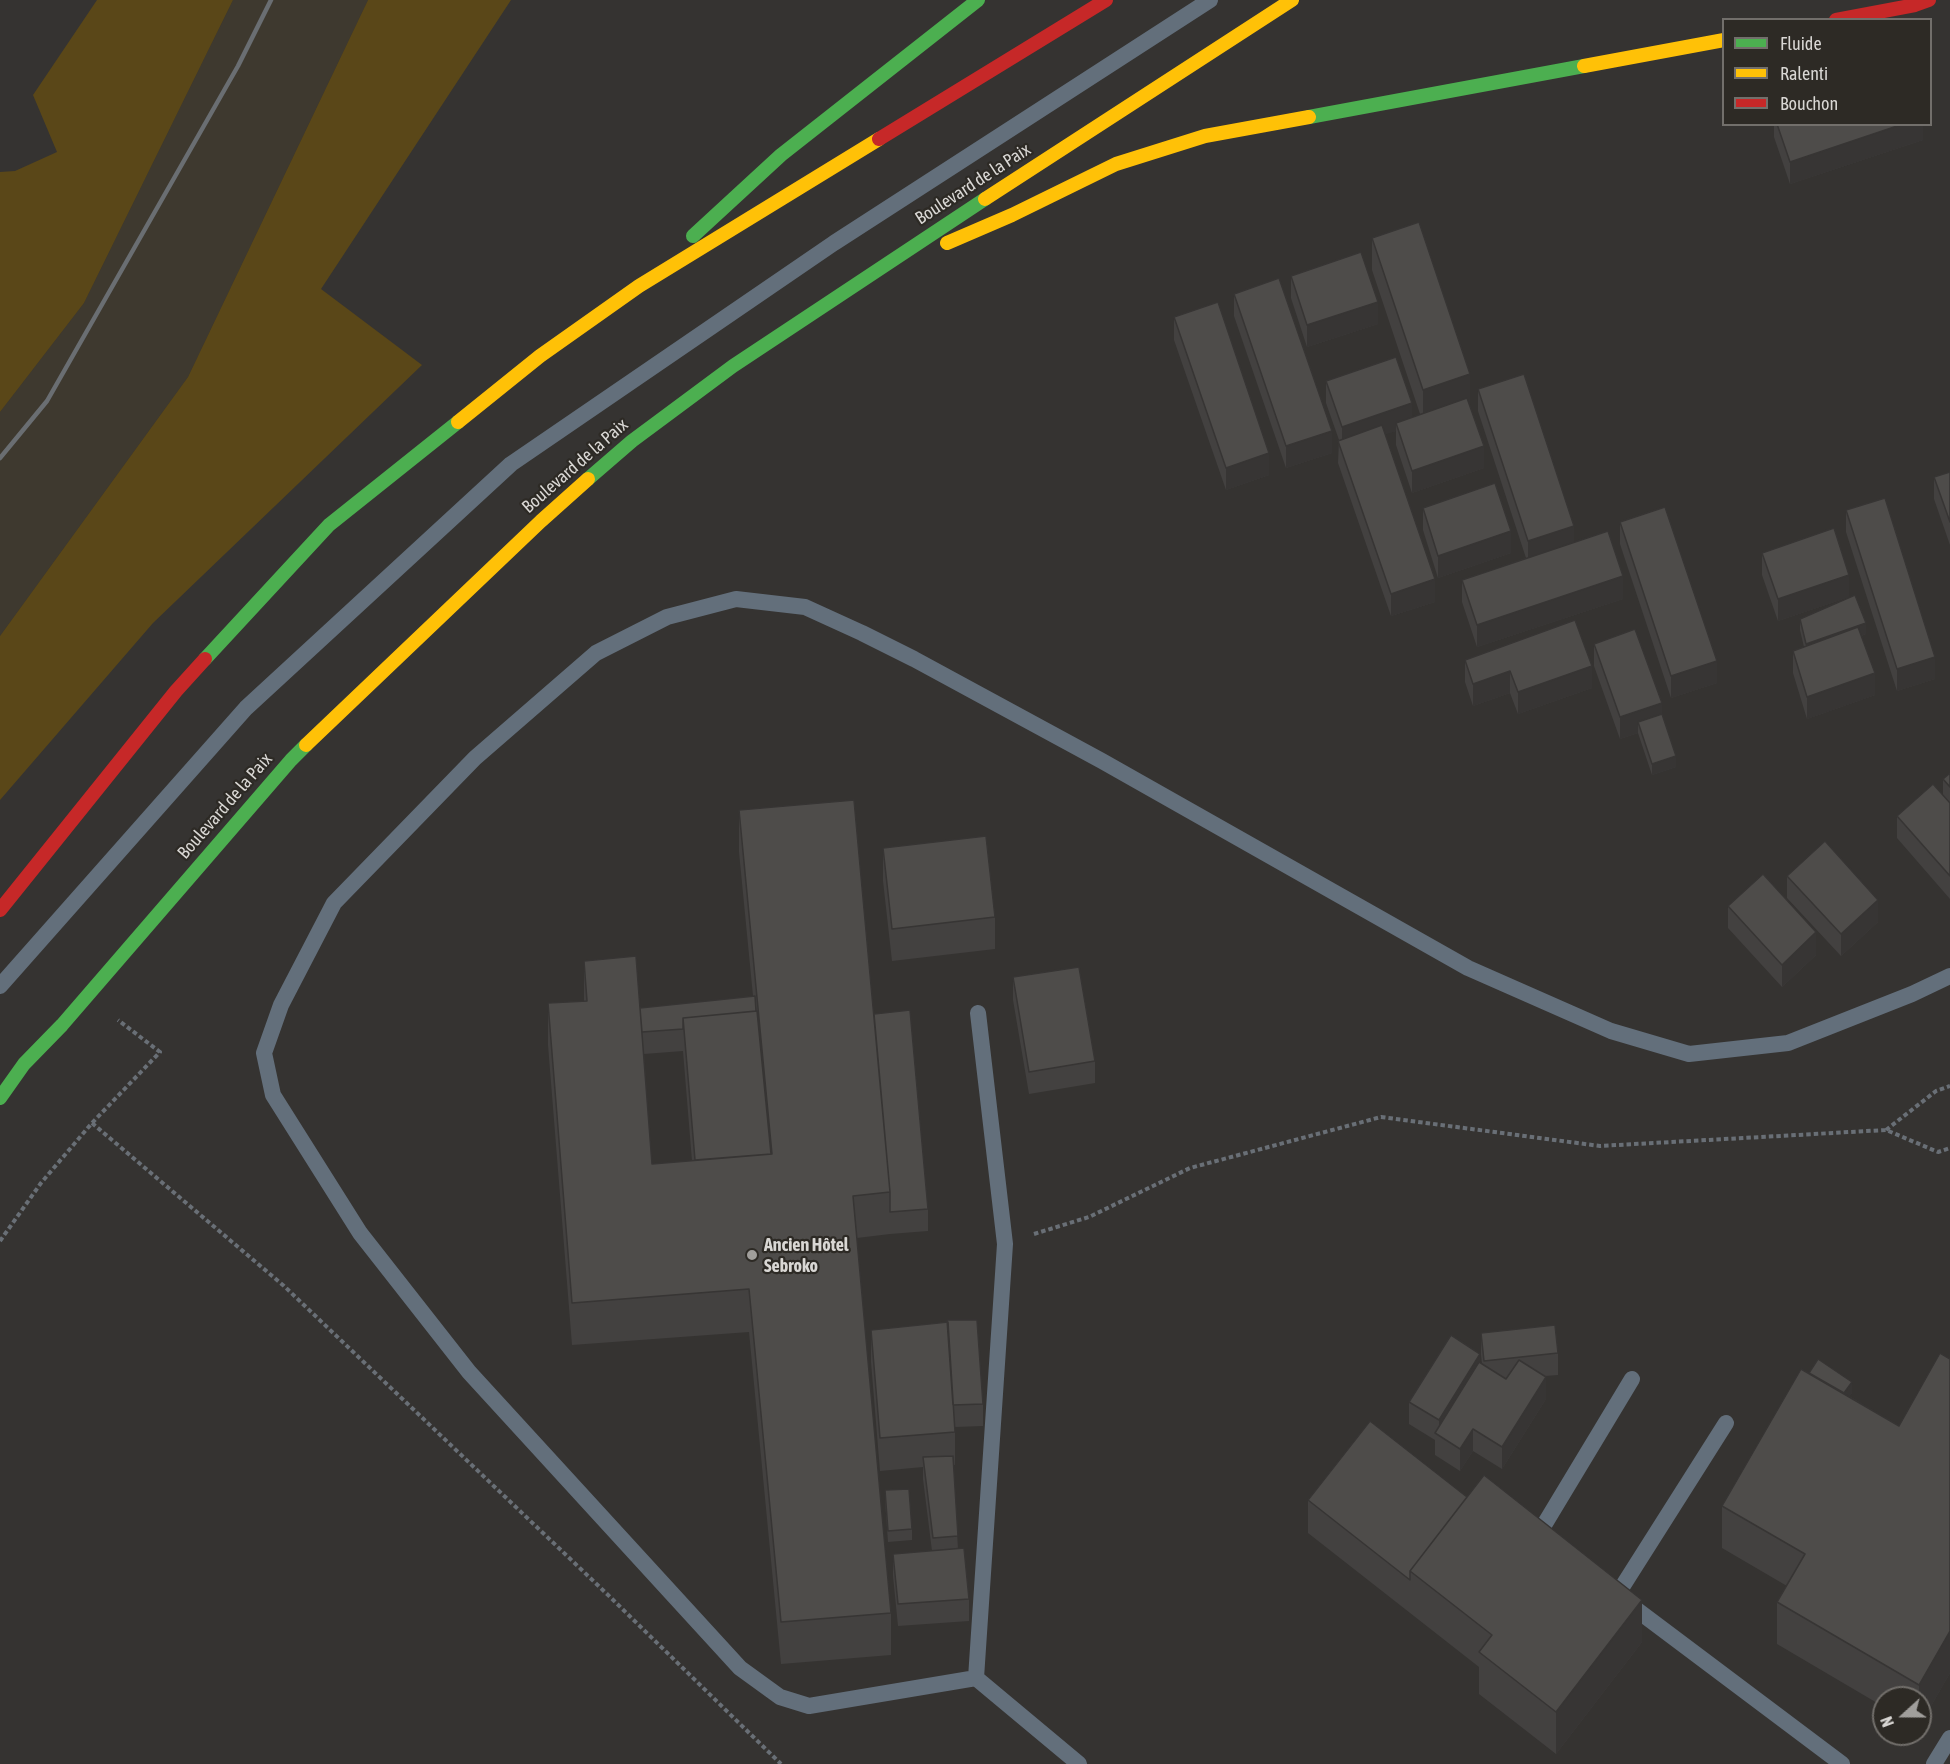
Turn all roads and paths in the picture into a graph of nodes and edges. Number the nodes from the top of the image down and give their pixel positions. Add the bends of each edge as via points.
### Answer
1 (978, 0) edge
2 (1106, 0) edge
3 (1210, 0) edge
4 (1292, 0) edge
5 (1929, 0) edge
6 (1847, 18) edge
7 (1722, 40) edge
8 (639, 286) junction
9 (850, 287) junction
10 (0, 910) edge
11 (1950, 976) edge
12 (0, 986) edge
13 (978, 1013) dead end
14 (160, 1052) dead end
15 (1950, 1086) edge
16 (0, 1098) edge
17 (92, 1123) junction
18 (1886, 1131) junction
19 (1950, 1148) edge
20 (0, 1240) edge
21 (1005, 1244) junction
22 (1632, 1379) dead end
23 (1726, 1423) dead end
24 (1522, 1523) edge
25 (975, 1678) junction
26 (1950, 1738) edge
27 (780, 1764) edge
28 (1079, 1764) edge
29 (1842, 1764) edge
30 (1934, 1764) edge

1 - 8 main road via 781,155
2 - 8 main road
3 - 12 lane, Boulevard de la Paix via 834,243 511,464 246,708
4 - 9 main road, Boulevard de la Paix
5 - 6 main road
7 - 9 main road via 1205,136 1116,164
8 - 10 main road via 540,356 329,525 176,691
9 - 16 main road, Boulevard de la Paix via 632,441 448,609 291,760 24,1064
11 - 25 lane via 1788,1043 1689,1054 1611,1031 1468,968 1081,749 914,659 805,607 736,599 667,617 596,653 475,758 334,903 281,1005 264,1053 273,1095 360,1233 468,1372 741,1668 780,1697 809,1706
13 - 21 lane
14 - 17 path
15 - 18 path via 1936,1091
17 - 20 path
17 - 27 path via 284,1286
18 - 19 path via 1938,1152
18 - 21 path via 1600,1146 1381,1117 1190,1168 1089,1217
21 - 25 lane
22 - 24 lane via 1542,1538
23 - 29 lane via 1612,1591
25 - 28 lane
26 - 30 lane

